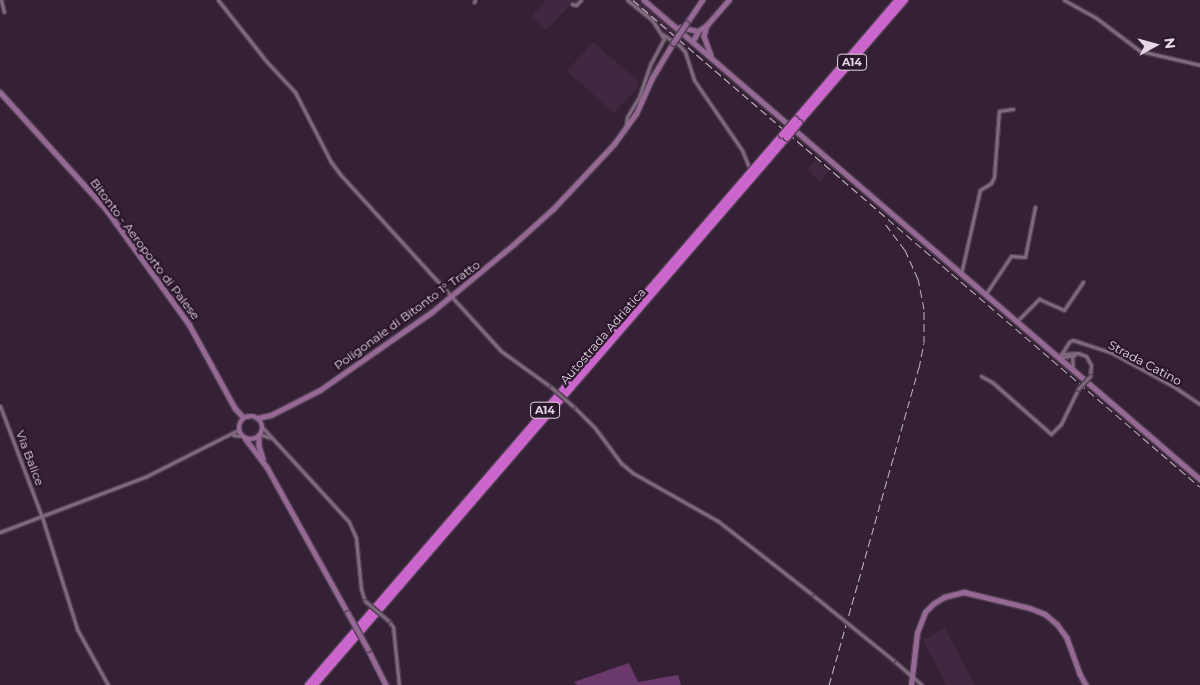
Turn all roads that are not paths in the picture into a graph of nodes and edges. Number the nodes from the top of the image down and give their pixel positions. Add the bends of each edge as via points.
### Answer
1 (1, 0) edge
2 (218, 0) edge
3 (581, 0) edge
4 (627, 0) edge
5 (644, 0) edge
6 (702, 0) edge
7 (730, 0) edge
8 (898, 0) edge
9 (906, 0) edge
10 (1064, 0) edge
11 (572, 4) dead end
12 (4, 12) dead end
13 (674, 25) junction
14 (707, 25) junction
15 (698, 31) junction
16 (704, 32) junction
17 (662, 34) junction
18 (692, 41) junction
19 (715, 60) junction
20 (1200, 65) edge
21 (0, 92) edge
22 (1013, 109) dead end
23 (797, 122) junction
24 (625, 130) junction
25 (784, 136) junction
26 (748, 165) tunnel mouth
27 (1035, 207) dead end
28 (961, 274) junction
29 (1083, 282) dead end
30 (985, 295) junction
31 (451, 296) junction
32 (1016, 322) junction
33 (1065, 348) junction
34 (1072, 355) junction
35 (1060, 356) junction
36 (1073, 370) junction
37 (981, 376) dead end
38 (1200, 404) edge
39 (0, 406) edge
40 (235, 408) junction
41 (272, 415) junction
42 (248, 417) junction
43 (257, 418) junction
44 (263, 426) junction
45 (240, 428) junction
46 (232, 435) junction
47 (260, 436) junction
48 (244, 437) junction
49 (273, 440) junction
50 (266, 466) junction
51 (1200, 480) edge
52 (42, 517) junction
53 (0, 532) edge
54 (912, 676) junction
55 (108, 685) edge
56 (308, 685) edge
57 (315, 685) edge
58 (386, 685) edge
59 (399, 685) edge
60 (910, 685) edge
61 (922, 685) edge
62 (1086, 685) edge

1 - 12 street
2 - 31 street via 295,92 331,162
3 - 11 street
4 - 17 street via 652,20
5 - 13 main road
6 - 24 main road, Poligonale di Bitonto 1° Tratto, bridge via 655,72
7 - 14 main road
8 - 23 highway, Autostrada Adriatica / A14
9 - 23 highway, Autostrada Adriatica / A14
10 - 20 street via 1095,17 1140,51
13 - 15 main road
13 - 18 main road
14 - 15 main road
14 - 16 main road
15 - 18 main road
16 - 18 main road
16 - 19 main road via 707,47
17 - 24 street via 663,41 627,118
17 - 26 street via 685,52 694,80 742,150
18 - 19 main road
19 - 28 main road
21 - 40 main road, Bitonto - Aeroporto di Palese via 106,209 189,324
22 - 28 street via 999,111 994,177 980,190
23 - 25 highway, Autostrada Adriatica / A14, bridge
24 - 31 main road, Poligonale di Bitonto 1° Tratto via 553,209 483,272
25 - 56 highway, Autostrada Adriatica / A14
25 - 57 highway, Autostrada Adriatica / A14
27 - 30 street via 1025,256 1011,256
28 - 30 main road
29 - 32 street via 1064,310 1039,299
30 - 32 main road
31 - 41 main road, Poligonale di Bitonto 1° Tratto via 320,390
31 - 54 street, bridge via 500,351 590,422 621,463 633,473 718,521
32 - 35 main road
33 - 34 street
33 - 35 street
33 - 38 street, Strada Catino via 1073,340 1112,353
34 - 35 street
34 - 36 street
34 - 37 street, bridge via 1078,353 1089,359 1092,371 1078,389 1061,424 1051,434
35 - 36 main road
36 - 51 main road
39 - 52 street, Via Balice
40 - 42 main road via 243,417
40 - 45 main road
41 - 43 main road
41 - 44 main road
42 - 43 main road
42 - 45 main road
43 - 44 main road
44 - 47 main road
44 - 49 street
45 - 46 street
45 - 48 main road
46 - 48 street
46 - 52 street via 145,477
47 - 48 main road via 252,440
47 - 49 street
47 - 50 main road via 259,446
48 - 50 main road
49 - 59 street, bridge via 349,522 356,538 361,589 366,601 393,627
50 - 58 main road, bridge
52 - 53 street
52 - 55 street, Via Balice via 77,629
54 - 60 main road
54 - 61 street
54 - 62 main road via 916,634 925,612 944,597 964,592 1045,614 1067,638

